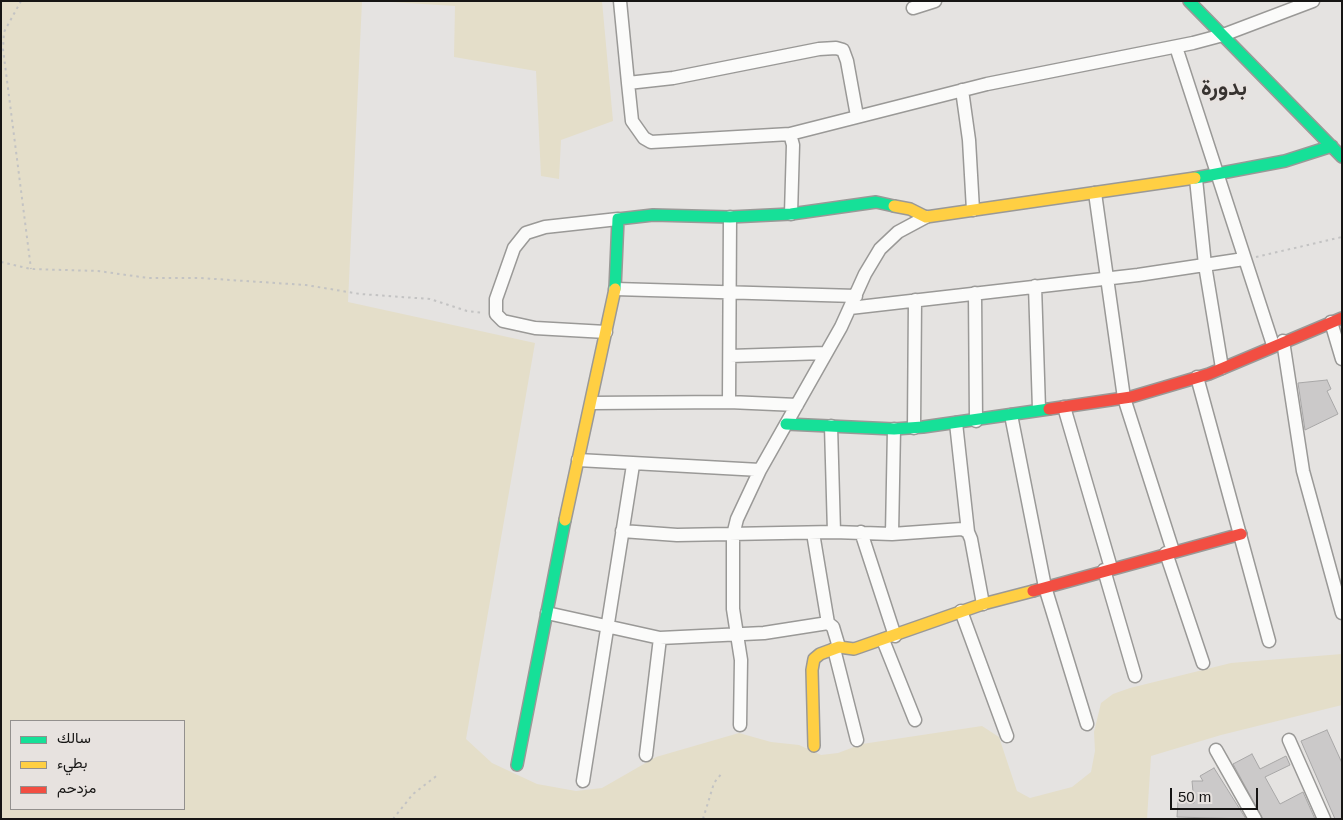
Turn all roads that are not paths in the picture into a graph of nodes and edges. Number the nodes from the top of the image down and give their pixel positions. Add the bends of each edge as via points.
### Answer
1 (620, 1) edge
2 (935, 1) edge
3 (1189, 1) edge
4 (1312, 1) edge
5 (913, 8) dead end
6 (1223, 35) junction
7 (1176, 47) junction
8 (628, 83) junction
9 (962, 90) junction
10 (857, 116) junction
11 (790, 134) junction
12 (1332, 146) junction
13 (1342, 157) edge
14 (1218, 175) junction
15 (1196, 179) junction
16 (1095, 193) junction
17 (973, 210) junction
18 (791, 214) junction
19 (730, 216) junction
20 (926, 217) junction
21 (618, 219) junction
22 (1244, 260) junction
23 (1205, 265) junction
24 (1107, 278) junction
25 (1035, 286) junction
26 (615, 289) junction
27 (730, 291) junction
28 (975, 293) junction
29 (856, 296) junction
30 (915, 300) junction
31 (850, 308) junction
32 (1336, 320) edge
33 (606, 332) junction
34 (1278, 343) junction
35 (825, 353) junction
36 (730, 356) junction
37 (1342, 358) edge
38 (1222, 368) junction
39 (1197, 377) junction
40 (1124, 398) junction
41 (729, 402) junction
42 (592, 403) junction
43 (797, 405) junction
44 (1064, 408) junction
45 (1039, 409) junction
46 (1011, 415) junction
47 (976, 421) junction
48 (956, 423) junction
49 (786, 424) junction
50 (831, 426) junction
51 (914, 428) junction
52 (894, 429) junction
53 (578, 460) junction
54 (633, 465) junction
55 (760, 470) junction
56 (622, 531) junction
57 (834, 532) junction
58 (861, 532) junction
59 (968, 532) junction
60 (813, 533) junction
61 (892, 534) junction
62 (1241, 534) junction
63 (733, 535) junction
64 (1170, 552) junction
65 (1108, 569) junction
66 (1045, 587) junction
67 (983, 604) junction
68 (961, 611) junction
69 (547, 613) junction
70 (1342, 613) edge
71 (828, 623) junction
72 (607, 626) junction
73 (736, 633) junction
74 (660, 638) junction
75 (889, 638) junction
76 (1269, 641) dead end
77 (836, 648) junction
78 (1203, 663) dead end
79 (1135, 676) dead end
80 (915, 720) dead end
81 (1087, 724) dead end
82 (740, 726) dead end
83 (1007, 736) dead end
84 (857, 740) dead end
85 (1289, 740) dead end
86 (814, 746) dead end
87 (1216, 750) dead end
88 (646, 755) dead end
89 (517, 766) dead end
90 (583, 781) dead end
91 (1255, 819) edge
92 (1324, 819) edge

1 - 8 street
2 - 5 street
3 - 6 street
4 - 6 street
6 - 7 street
6 - 12 street
7 - 9 street
7 - 14 street
8 - 10 street via 673,78 836,48 843,50 847,61
8 - 11 street via 632,122 651,142
9 - 10 street
9 - 17 street
10 - 11 street
11 - 18 street
12 - 13 street
12 - 14 street via 1285,161
14 - 15 street
14 - 22 street
15 - 16 street
15 - 23 street
16 - 17 street
16 - 24 street
17 - 20 street
18 - 19 street
18 - 20 street via 876,202 910,209
19 - 21 street via 653,215
19 - 27 street
20 - 29 street via 898,232 880,249
21 - 26 street
21 - 33 street via 526,232 504,271 496,299 496,314 503,321 535,328
22 - 23 street
22 - 34 street
23 - 24 street
23 - 38 street
24 - 25 street
24 - 40 street
25 - 28 street
25 - 45 street
26 - 27 street
26 - 33 street
27 - 29 street
27 - 36 street
28 - 30 street
28 - 47 street
29 - 31 street
30 - 31 street
30 - 51 street
31 - 35 street
32 - 34 street
32 - 37 street
33 - 42 street
34 - 38 street
34 - 70 street via 1303,471
35 - 36 street
35 - 43 street
36 - 41 street
38 - 39 street
39 - 40 street
39 - 62 street
40 - 44 street
40 - 64 street
41 - 42 street
41 - 43 street
42 - 53 street
43 - 49 street
44 - 45 street
44 - 65 street
45 - 46 street
46 - 47 street
46 - 66 street
47 - 48 street
48 - 51 street
48 - 59 street
49 - 50 street
49 - 55 street
50 - 52 street
50 - 57 street
51 - 52 street
52 - 61 street
53 - 54 street
53 - 69 street
54 - 55 street
54 - 56 street
55 - 63 street
56 - 63 street
56 - 72 street
57 - 58 street
57 - 60 street
58 - 61 street
58 - 75 street
59 - 61 street via 947,529
59 - 67 street
60 - 63 street
60 - 71 street
62 - 64 street
62 - 76 street
63 - 73 street
64 - 65 street
64 - 78 street
65 - 66 street
65 - 79 street
66 - 67 street
66 - 81 street
67 - 68 street
68 - 75 street
68 - 83 street
69 - 72 street
69 - 89 street
71 - 73 street via 764,633
71 - 77 street via 833,627
72 - 74 street
72 - 90 street
73 - 74 street
73 - 82 street via 741,660
74 - 88 street
75 - 77 street via 854,649
75 - 80 street
77 - 84 street
77 - 86 street via 817,656 813,663
85 - 92 street
87 - 91 street

